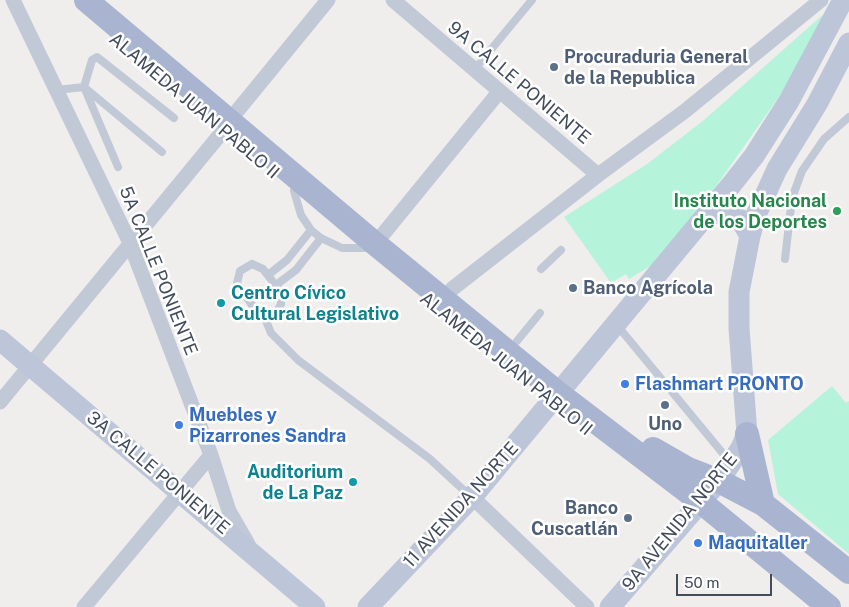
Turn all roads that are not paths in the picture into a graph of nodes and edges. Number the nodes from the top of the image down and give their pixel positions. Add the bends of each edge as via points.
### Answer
1 (13, 0) edge
2 (68, 0) edge
3 (86, 0) edge
4 (106, 0) edge
5 (328, 0) edge
6 (393, 0) edge
7 (532, 0) edge
8 (821, 0) edge
9 (844, 0) edge
10 (849, 43) edge
11 (474, 70) junction
12 (84, 87) junction
13 (56, 90) junction
14 (499, 92) junction
15 (238, 110) junction
16 (849, 117) edge
17 (174, 118) dead end
18 (223, 131) junction
19 (162, 152) dead end
20 (754, 156) junction
21 (118, 167) dead end
22 (777, 168) junction
23 (598, 175) junction
24 (294, 191) junction
25 (707, 215) junction
26 (311, 230) junction
27 (384, 233) junction
28 (750, 236) junction
29 (321, 238) junction
30 (130, 243) junction
31 (364, 248) junction
32 (561, 250) dead end
33 (785, 259) dead end
34 (541, 269) dead end
35 (268, 274) junction
36 (276, 285) junction
37 (452, 289) junction
38 (540, 313) dead end
39 (264, 316) junction
40 (616, 324) junction
41 (0, 340) edge
42 (517, 342) junction
43 (30, 365) junction
44 (559, 392) junction
45 (0, 402) edge
46 (747, 434) junction
47 (211, 455) junction
48 (711, 490) junction
49 (181, 493) junction
50 (472, 497) junction
51 (763, 504) junction
52 (259, 559) junction
53 (849, 572) edge
54 (849, 584) edge
55 (84, 607) edge
56 (315, 607) edge
57 (368, 607) edge
58 (587, 607) edge
59 (610, 607) edge
60 (811, 607) edge
61 (829, 607) edge

1 - 13 street, 5A CALLE PONIENTE
2 - 18 main road, ALAMEDA JUAN PABLO II
3 - 44 main road via 373,242
4 - 15 main road, ALAMEDA JUAN PABLO II
5 - 15 street
6 - 11 street, 9A CALLE PONIENTE
7 - 11 lane
8 - 23 street via 685,111
9 - 20 main road, 11 AVENIDA NORTE via 790,102
10 - 22 main road via 817,104
11 - 14 street, 9A CALLE PONIENTE
12 - 13 lane
12 - 17 lane via 92,60 97,57
12 - 19 lane
12 - 21 lane
13 - 30 street, 5A CALLE PONIENTE
14 - 23 street, 9A CALLE PONIENTE
14 - 27 street
15 - 27 main road, ALAMEDA JUAN PABLO II
16 - 33 lane via 824,139 802,171 792,198
18 - 24 main road, ALAMEDA JUAN PABLO II
18 - 30 street
20 - 22 main road via 754,171 759,177 764,179
20 - 25 main road, 11 AVENIDA NORTE
22 - 28 main road via 756,214
23 - 37 street
24 - 26 lane via 300,212
24 - 31 main road, ALAMEDA JUAN PABLO II
25 - 28 main road via 725,212 734,215 741,220
25 - 40 main road, 11 AVENIDA NORTE
26 - 29 lane
26 - 35 lane via 287,260
27 - 37 main road, ALAMEDA JUAN PABLO II
28 - 46 main road via 739,292
29 - 31 lane via 342,248
29 - 36 lane via 296,270
30 - 43 street
30 - 47 street, 5A CALLE PONIENTE
31 - 44 main road, ALAMEDA JUAN PABLO II
32 - 34 lane
35 - 36 lane
35 - 39 lane via 252,264 243,268 237,279 238,286 256,312
36 - 39 lane via 281,304 273,313
37 - 42 main road, ALAMEDA JUAN PABLO II
38 - 42 lane
39 - 50 lane via 271,333 298,360 430,459
40 - 44 main road, 11 AVENIDA NORTE
40 - 48 lane
41 - 43 main road, 3A CALLE PONIENTE
42 - 44 main road, ALAMEDA JUAN PABLO II
43 - 45 street
43 - 49 main road, 3A CALLE PONIENTE
44 - 48 main road, ALAMEDA JUAN PABLO II
44 - 48 main road, ALAMEDA JUAN PABLO II via 688,469
44 - 48 main road via 651,463
44 - 50 main road, 11 AVENIDA NORTE
46 - 48 main road, 9A AVENIDA NORTE
46 - 51 main road
47 - 49 street
47 - 52 street, 5A CALLE PONIENTE via 229,511
48 - 51 main road, ALAMEDA JUAN PABLO II
48 - 54 main road via 765,516
48 - 59 main road, 9A AVENIDA NORTE
48 - 60 main road, ALAMEDA JUAN PABLO II
48 - 61 main road
49 - 52 main road, 3A CALLE PONIENTE
49 - 55 street
50 - 57 main road, 11 AVENIDA NORTE
50 - 58 street
51 - 53 main road, ALAMEDA JUAN PABLO II
52 - 56 main road, 3A CALLE PONIENTE

